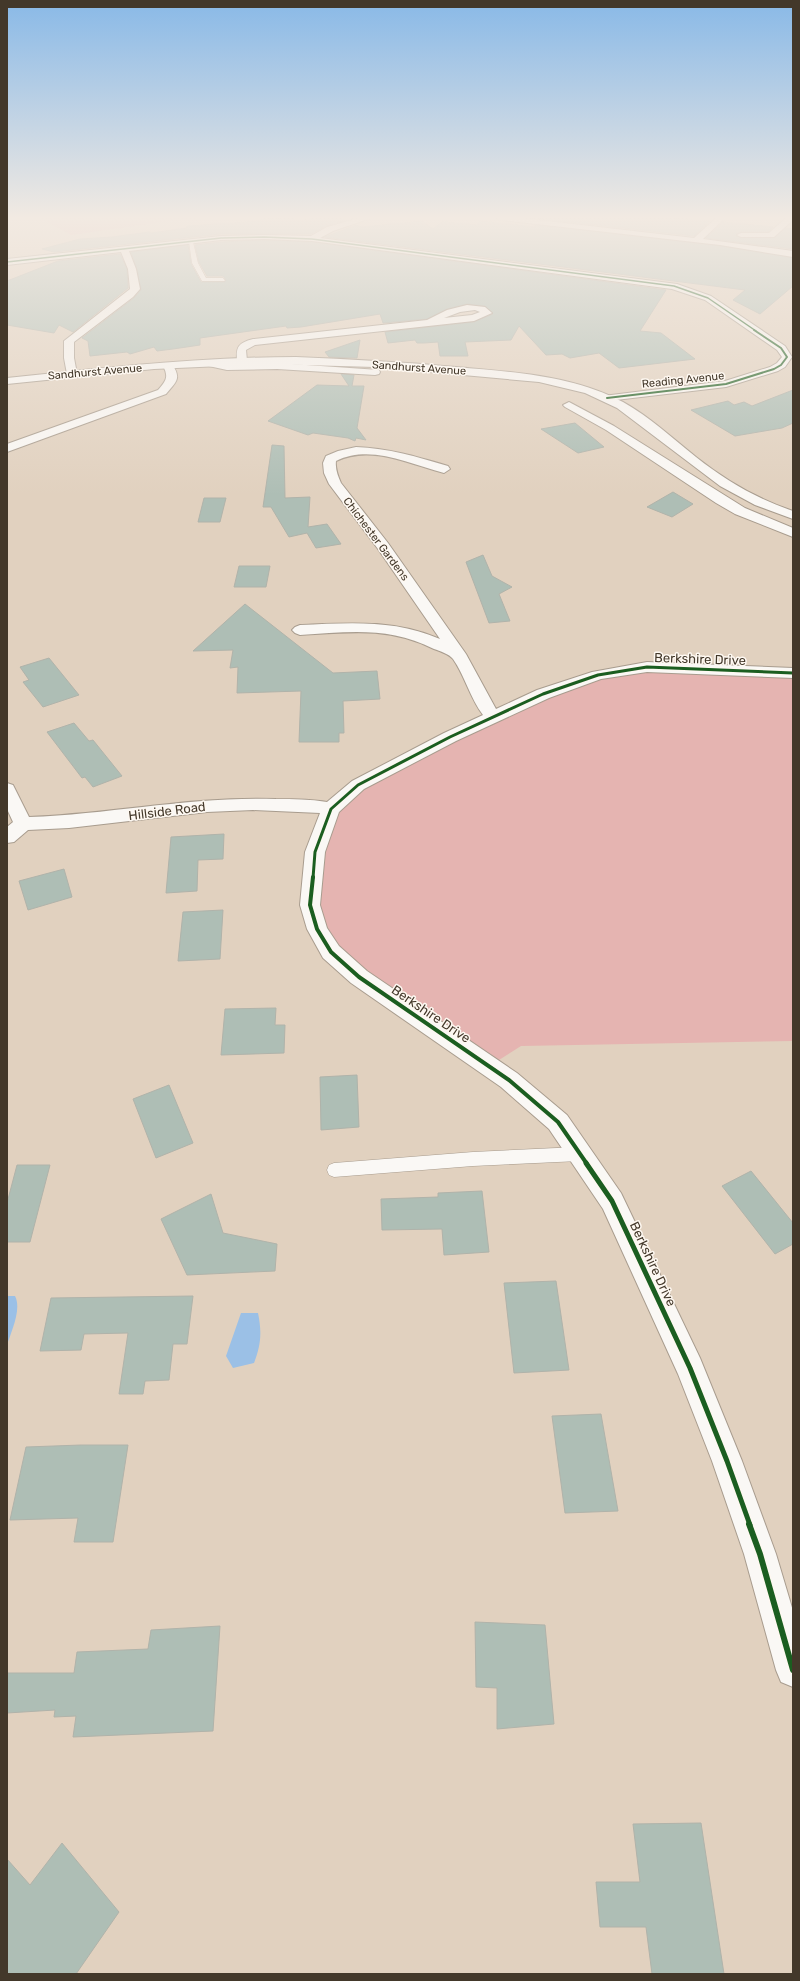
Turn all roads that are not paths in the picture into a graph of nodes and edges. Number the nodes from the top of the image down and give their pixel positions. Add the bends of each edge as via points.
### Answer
1 (109, 310) edge
2 (726, 310) edge
3 (431, 322) dead end
4 (242, 361) junction
5 (208, 363) junction
6 (168, 366) junction
7 (375, 372) dead end
8 (72, 374) junction
9 (7, 381) edge
10 (607, 398) junction
11 (569, 405) dead end
12 (7, 448) edge
13 (444, 469) dead end
14 (793, 515) edge
15 (793, 533) edge
16 (300, 630) dead end
17 (458, 654) junction
18 (793, 673) edge
19 (493, 717) junction
20 (7, 789) edge
21 (331, 809) junction
22 (23, 824) junction
23 (7, 836) edge
24 (579, 1154) junction
25 (334, 1170) dead end
26 (793, 1670) edge

1 - 8 street via 70,340 69,358
2 - 10 street, Reading Avenue via 781,348 787,357 781,365 738,382
3 - 4 street via 253,342 241,350
4 - 5 street, Sandhurst Avenue
4 - 10 street, Sandhurst Avenue via 414,366 487,373 560,383
5 - 6 street, Sandhurst Avenue
5 - 7 street via 227,367 277,366
6 - 8 street, Sandhurst Avenue
6 - 12 street via 172,380 162,392
8 - 9 street, Sandhurst Avenue
10 - 14 street, Sandhurst Avenue via 638,417 706,471 767,505
11 - 15 street via 610,428 720,500
13 - 17 street, Chichester Gardens via 397,455 368,452 344,453 330,459 329,463 335,484
16 - 17 street via 397,630 431,641
17 - 19 street, Chichester Gardens
18 - 19 street, Berkshire Drive via 647,667 623,670 598,675 543,694
19 - 21 street, Berkshire Drive via 358,785
20 - 22 street
21 - 22 street, Hillside Road via 253,804 207,806 69,822
21 - 24 street, Berkshire Drive via 315,852 310,905 317,928 331,952 359,977 509,1080 558,1122
22 - 23 street
24 - 25 lane
24 - 26 street, Berkshire Drive via 612,1202 690,1368 760,1554

